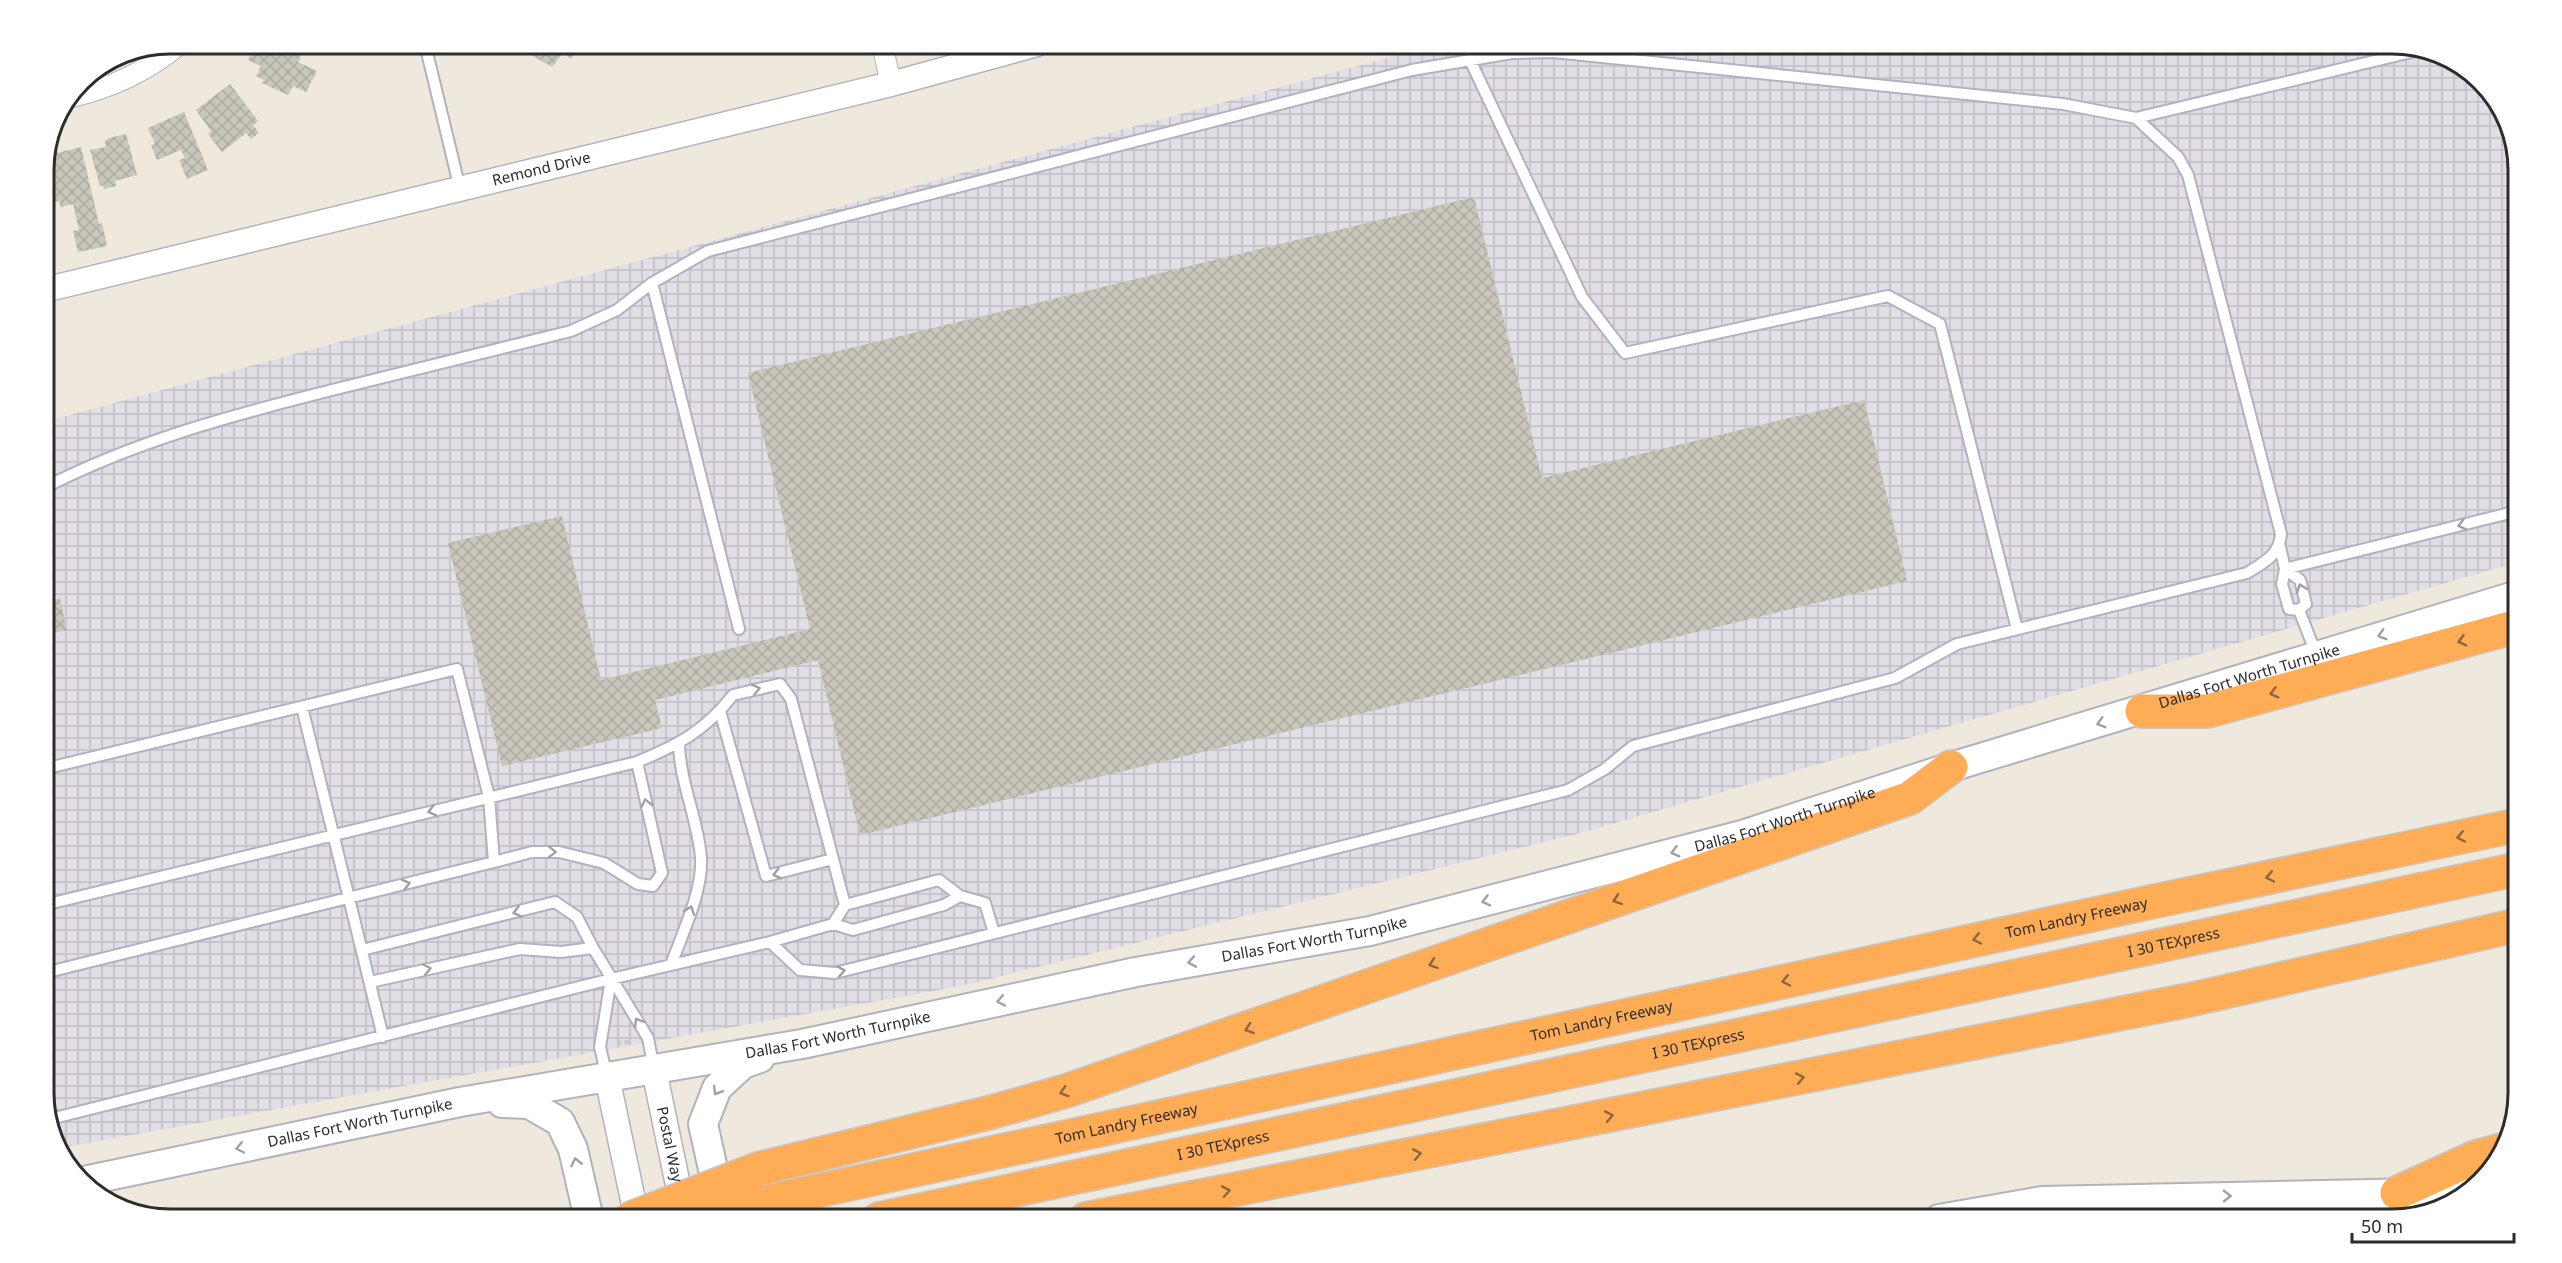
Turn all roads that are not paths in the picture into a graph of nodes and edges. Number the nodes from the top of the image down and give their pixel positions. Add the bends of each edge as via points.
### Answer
1 (168, 54) edge
2 (427, 54) edge
3 (884, 54) edge
4 (1000, 54) edge
5 (1506, 54) edge
6 (1591, 54) edge
7 (2403, 54) edge
8 (1470, 60) junction
9 (891, 84) junction
10 (83, 93) edge
11 (2136, 118) junction
12 (461, 190) junction
13 (652, 282) junction
14 (54, 288) edge
15 (54, 483) edge
16 (2508, 514) edge
17 (2280, 547) junction
18 (2285, 570) junction
19 (2508, 598) edge
20 (2299, 610) junction
21 (739, 629) dead end
22 (2018, 629) junction
23 (2508, 629) edge
24 (2318, 656) junction
25 (302, 707) junction
26 (720, 711) junction
27 (2142, 711) junction
28 (680, 744) junction
29 (637, 762) junction
30 (54, 767) edge
31 (1951, 767) junction
32 (489, 797) junction
33 (2508, 827) edge
34 (333, 834) junction
35 (833, 859) junction
36 (495, 862) junction
37 (2508, 871) edge
38 (960, 896) junction
39 (350, 899) junction
40 (54, 902) edge
41 (845, 905) junction
42 (833, 924) junction
43 (2508, 927) edge
44 (994, 933) junction
45 (770, 942) junction
46 (592, 948) junction
47 (362, 950) junction
48 (671, 965) junction
49 (54, 971) edge
50 (611, 979) junction
51 (370, 982) junction
52 (384, 1037) junction
53 (802, 1044) junction
54 (654, 1070) junction
55 (607, 1077) junction
56 (460, 1102) junction
57 (56, 1117) edge
58 (2492, 1153) edge
59 (92, 1179) edge
60 (2453, 1192) edge
61 (2397, 1193) junction
62 (587, 1209) edge
63 (635, 1209) edge
64 (657, 1209) edge
65 (683, 1209) edge
66 (722, 1209) edge
67 (734, 1209) edge
68 (930, 1209) edge
69 (1141, 1209) edge
70 (1999, 1209) edge

1 - 10 street via 120,82
2 - 12 lane
3 - 9 street
4 - 9 street, Remond Drive
5 - 8 lane
6 - 11 lane via 2063,104
7 - 11 lane
8 - 13 lane via 1412,70 708,251
8 - 22 lane via 1582,297 1625,353 1888,296 1940,324
9 - 12 street, Remond Drive
11 - 17 lane via 2178,157 2188,175 2281,534
12 - 14 street, Remond Drive
13 - 15 lane via 617,310 571,331 225,417 165,435
13 - 21 lane
16 -> 18 lane
17 - 18 lane
17 - 22 lane via 2247,573
18 - 20 lane via 2282,584 2289,609
20 -> 18 lane via 2306,604 2300,580
19 -> 24 main road, Dallas Fort Worth Turnpike
20 - 24 lane
22 - 44 lane via 1957,644 1895,678 1633,746 1605,769 1568,790
23 -> 27 highway via 2208,711
24 - 27 main road, Dallas Fort Worth Turnpike
25 - 30 lane
25 - 32 lane via 457,669
25 - 34 lane
26 - 28 lane
35 -> 26 lane via 766,876
26 -> 35 lane via 732,695 780,684 792,699
27 -> 31 main road, Dallas Fort Worth Turnpike
28 - 29 lane
48 -> 28 lane via 700,880 695,826 680,765
29 - 32 lane
36 -> 29 lane via 532,852 559,852 604,863 638,884 653,886 662,873
31 -> 53 main road, Dallas Fort Worth Turnpike via 1742,835 1370,931 1136,972
31 -> 64 highway, bridge via 1910,798 1134,1069 992,1112 758,1169
32 -> 34 lane
32 - 36 lane
33 -> 67 highway, Tom Landry Freeway, bridge
34 - 39 lane
34 - 40 lane
35 - 41 lane
39 -> 36 lane
37 - 68 highway, I 30 TEXpress
38 - 41 lane via 939,880
38 - 42 lane via 944,905 853,930
38 - 44 lane via 985,903
39 - 47 lane
39 - 49 lane
41 - 42 lane
42 - 45 lane
69 -> 43 highway via 2189,1000
45 -> 44 lane via 800,970 835,973
45 - 48 lane
46 -> 47 lane via 577,917 555,902
46 - 50 lane
51 -> 46 lane via 520,949 561,952
47 - 51 lane
48 - 50 lane
50 - 52 lane
54 -> 50 lane via 648,1038
50 - 55 lane via 600,1047
51 - 52 lane
52 - 57 lane
53 - 54 main road, Dallas Fort Worth Turnpike
53 -> 66 main road via 743,1064 717,1088 703,1124
54 - 55 main road, Dallas Fort Worth Turnpike
54 - 65 street, Postal Way
55 - 56 main road, Dallas Fort Worth Turnpike
55 - 63 street
56 -> 59 main road, Dallas Fort Worth Turnpike
62 -> 56 main road via 573,1149 560,1122 529,1104
58 - 61 highway
60 - 61 main road
70 -> 61 main road via 2042,1201

